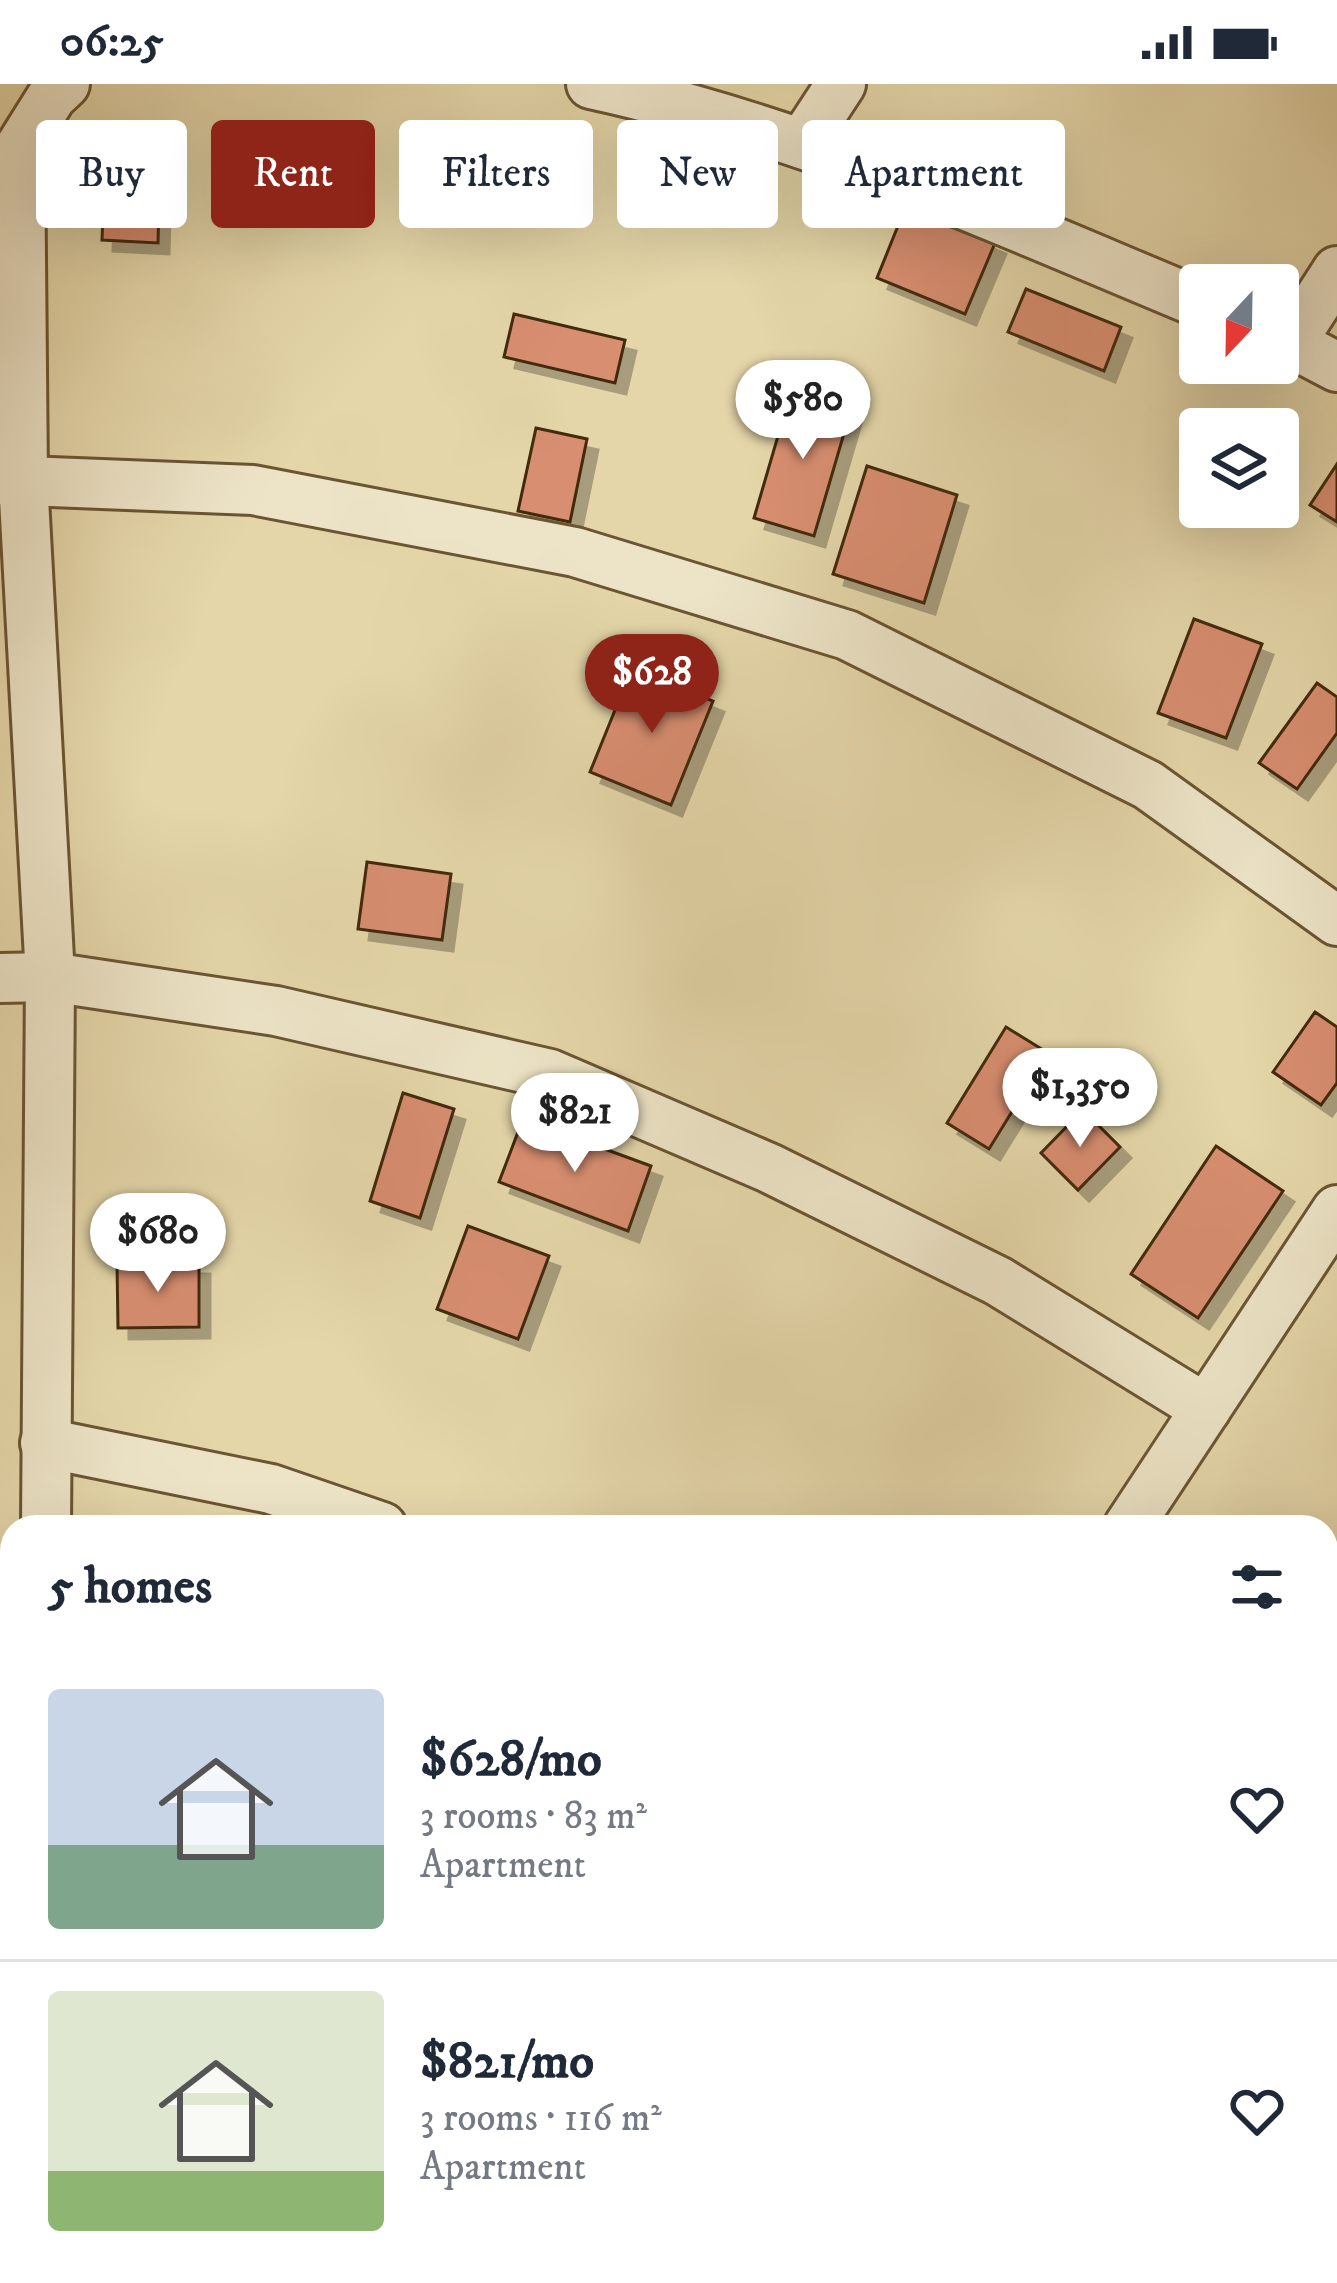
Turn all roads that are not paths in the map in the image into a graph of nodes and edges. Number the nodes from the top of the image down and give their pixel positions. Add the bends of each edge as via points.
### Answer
1 (65, 84) edge
2 (591, 84) edge
3 (841, 84) edge
4 (817, 120) edge
5 (10, 138) edge
6 (802, 142) edge
7 (1015, 228) edge
8 (1337, 271) edge
9 (1179, 294) edge
10 (1299, 321) edge
11 (1299, 347) edge
12 (1337, 368) edge
13 (11, 480) edge
14 (1337, 921) edge
15 (50, 977) junction
16 (0, 978) edge
17 (1337, 1210) edge
18 (1206, 1409) junction
19 (45, 1443) junction
20 (46, 1515) edge
21 (346, 1515) edge
22 (1136, 1515) edge

1 - 5 street
2 - 6 street
3 - 4 street
5 - 13 street
7 - 9 street
8 - 10 street
11 - 12 street
13 - 14 street via 276,494 575,552 847,635 1148,785
13 - 15 street
15 - 16 street
15 - 18 street via 276,1011 550,1074 770,1168 998,1281
15 - 19 street
17 - 18 street
18 - 22 street
19 - 20 street
19 - 21 street via 271,1490

